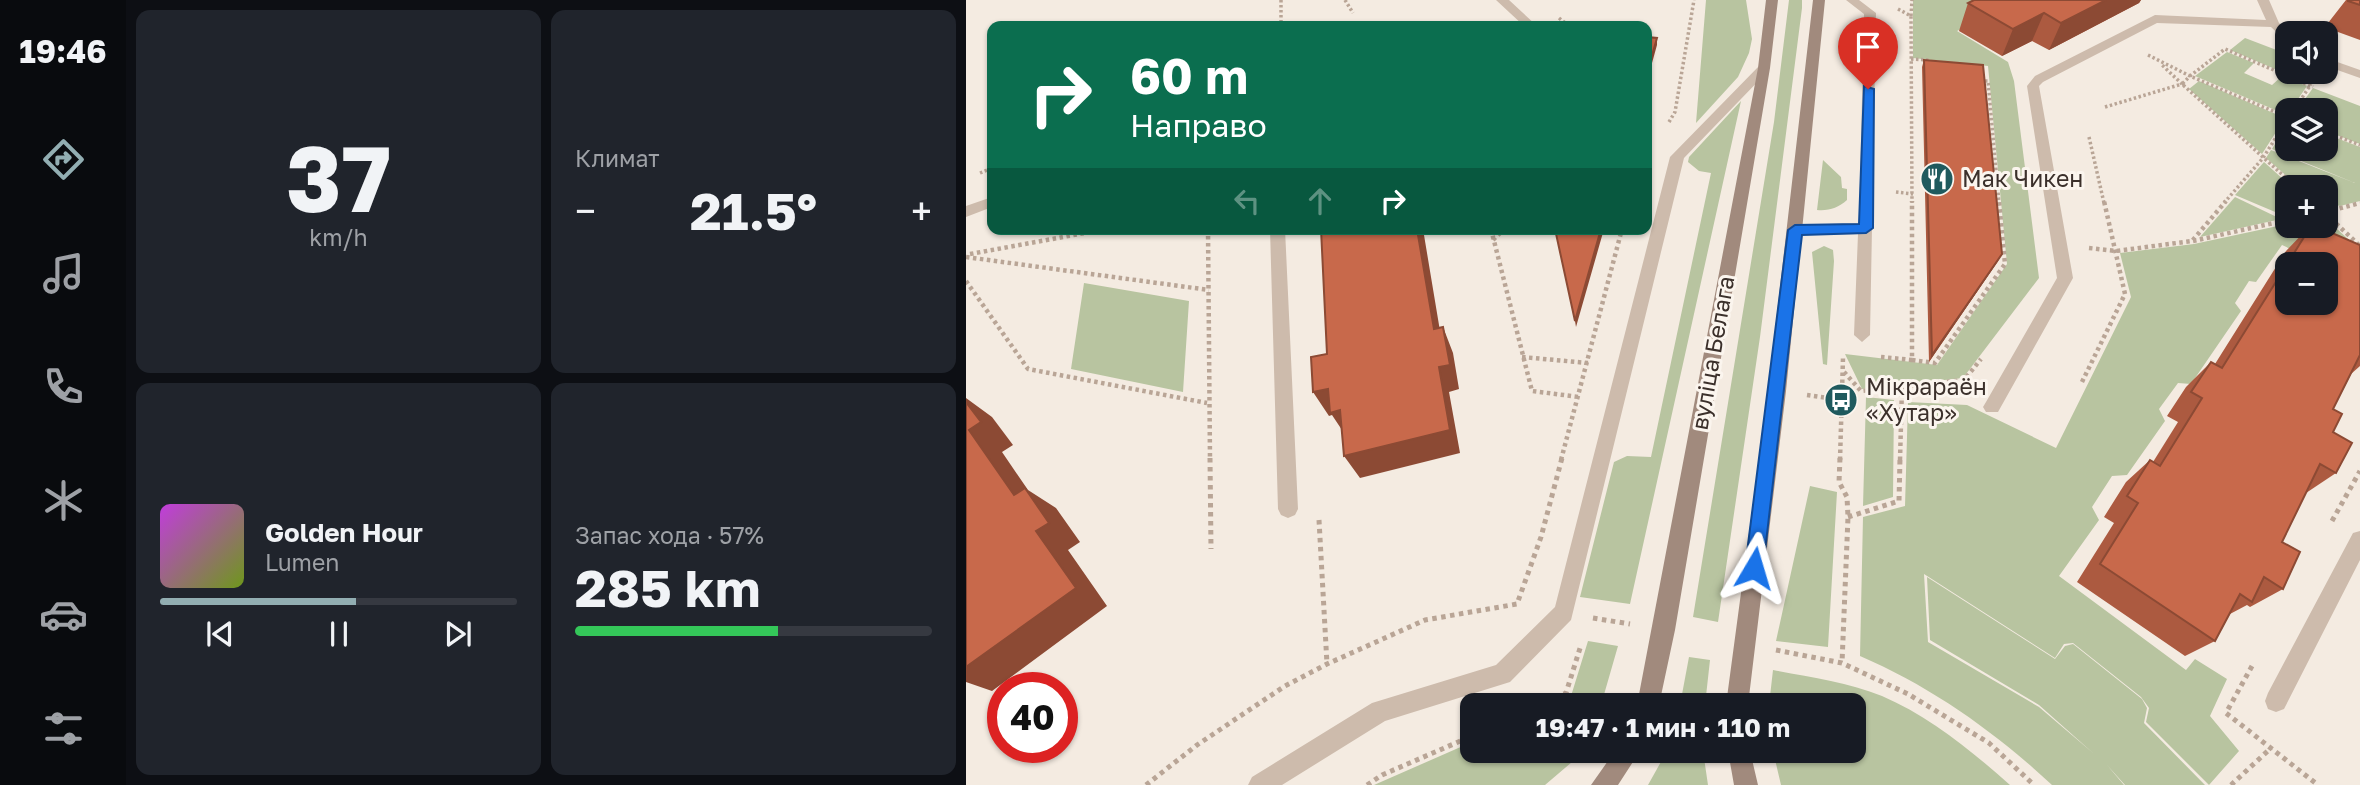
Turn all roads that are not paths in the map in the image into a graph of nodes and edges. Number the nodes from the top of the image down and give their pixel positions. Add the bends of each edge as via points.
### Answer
1 (1502, 0) edge
2 (1772, 0) edge
3 (1819, 0) edge
4 (1852, 0) edge
5 (2263, 0) edge
6 (1525, 21) edge
7 (2274, 24) joint
8 (2338, 66) edge
9 (1764, 68) junction
10 (2360, 74) edge
11 (987, 204) edge
12 (966, 212) edge
13 (1866, 228) junction
14 (1795, 230) junction
15 (1276, 235) edge
16 (1862, 335) dead end
17 (1992, 407) dead end
18 (1288, 509) dead end
19 (2360, 540) edge
20 (1651, 693) edge
21 (1738, 693) edge
22 (2276, 701) dead end
23 (1620, 763) edge
24 (1741, 763) edge
25 (1259, 785) edge
26 (1603, 785) edge
27 (1746, 785) edge

1 - 6 lane
2 - 9 street, вуліца Белага
3 - 14 street
4 - 13 lane via 1870,13
5 - 7 lane
7 - 17 lane via 2155,19 2033,86 2066,273 2062,288
8 - 10 lane
9 - 20 street, вуліца Белага
9 - 25 lane via 1677,157 1564,613 1502,674 1380,711
11 - 12 lane
13 - 14 lane
13 - 16 lane
14 - 21 street
15 - 18 lane
19 - 22 lane
23 - 26 street
24 - 27 street

